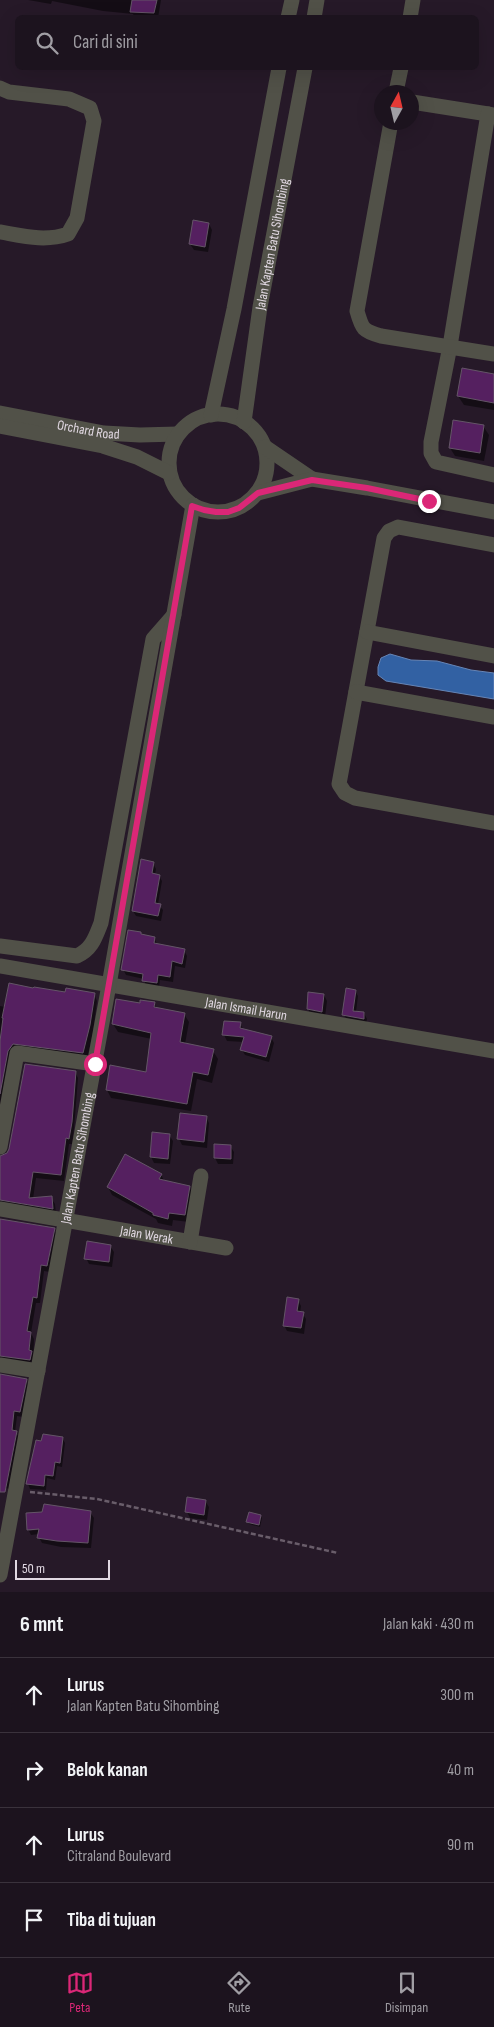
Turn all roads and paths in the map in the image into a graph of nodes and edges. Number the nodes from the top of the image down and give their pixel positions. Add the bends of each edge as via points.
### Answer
1 (292, 0) edge
2 (317, 0) edge
3 (413, 0) edge
4 (289, 15) edge
5 (314, 15) edge
6 (410, 15) edge
7 (279, 70) edge
8 (305, 70) edge
9 (401, 70) edge
10 (397, 85) edge
11 (0, 88) edge
12 (419, 103) edge
13 (491, 115) edge
14 (390, 130) edge
15 (0, 232) edge
16 (450, 346) junction
17 (494, 354) edge
18 (0, 413) edge
19 (211, 415) junction
20 (244, 422) junction
21 (0, 426) edge
22 (178, 434) junction
23 (265, 447) junction
24 (169, 473) junction
25 (494, 474) edge
26 (312, 480) junction
27 (258, 493) junction
28 (192, 506) junction
29 (494, 512) edge
30 (494, 545) edge
31 (174, 615) junction
32 (367, 632) junction
33 (494, 656) edge
34 (356, 692) junction
35 (494, 717) edge
36 (494, 823) edge
37 (0, 946) edge
38 (0, 966) edge
39 (109, 985) junction
40 (494, 1051) edge
41 (95, 1064) junction
42 (0, 1147) edge
43 (201, 1176) dead end
44 (0, 1209) edge
45 (66, 1220) junction
46 (190, 1242) junction
47 (226, 1248) dead end
48 (0, 1365) edge
49 (38, 1371) junction
50 (16, 1490) junction
51 (338, 1553) dead end
52 (0, 1575) edge

1 - 4 street
2 - 5 street
3 - 6 street
7 - 19 street, Jalan Kapten Batu Sihombing
8 - 20 street, Jalan Kapten Batu Sihombing via 260,307
9 - 10 street
11 - 15 street via 9,92 69,99 90,108 94,121 77,218 68,234 54,239
12 - 13 street
13 - 16 street
14 - 16 street via 357,311 360,324 366,332 381,336
16 - 17 street
16 - 25 street via 431,453 436,462 445,465
18 - 22 street, Orchard Road via 104,433
19 - 20 street via 228,415
19 - 22 street via 192,421
20 - 23 street via 260,437
21 - 24 street, Orchard Road via 103,446 137,457
22 - 24 street via 170,453
23 - 26 street
23 - 27 street via 267,471
24 - 28 street via 178,492
26 - 27 street
26 - 29 street
27 - 28 street via 239,508 228,512 210,512
28 - 31 street, Jalan Kapten Batu Sihombing
30 - 32 street via 398,527 389,531 384,538
31 - 37 street via 153,639 101,923 94,942 77,956
31 - 39 street, Jalan Kapten Batu Sihombing
32 - 33 street
32 - 34 street
34 - 35 street
34 - 36 street via 339,784 345,793 354,798
38 - 39 street, Jalan Ismail Harun
39 - 40 street, Jalan Ismail Harun
39 - 41 street, Jalan Kapten Batu Sihombing
41 - 42 street via 17,1053
41 - 45 street, Jalan Kapten Batu Sihombing
43 - 46 street
44 - 45 street, Jalan Werak
45 - 46 street, Jalan Werak
45 - 49 street, Jalan Kapten Batu Sihombing
46 - 47 street, Jalan Werak
48 - 49 street
49 - 50 street, Jalan Kapten Batu Sihombing
50 - 51 path via 97,1499
50 - 52 street, Jalan Kapten Batu Sihombing

